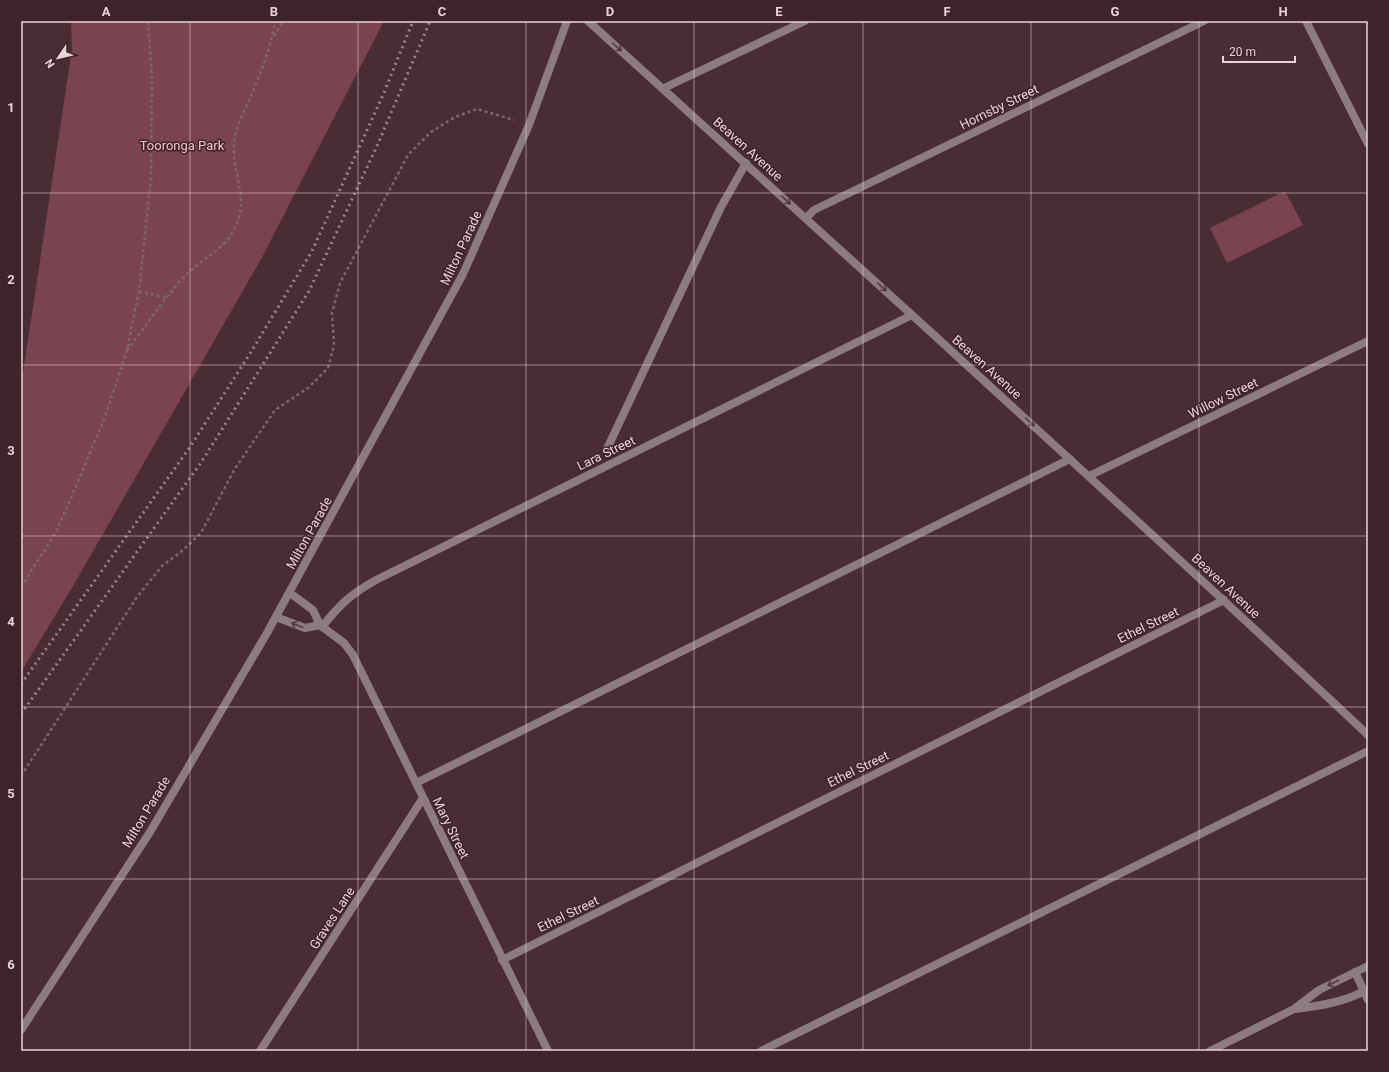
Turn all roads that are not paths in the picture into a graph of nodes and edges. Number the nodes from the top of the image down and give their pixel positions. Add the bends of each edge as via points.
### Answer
1 (567, 21) edge
2 (588, 21) edge
3 (805, 21) edge
4 (1204, 21) edge
5 (1306, 21) edge
6 (664, 88) junction
7 (1368, 144) edge
8 (746, 163) junction
9 (806, 218) junction
10 (912, 314) junction
11 (1368, 341) edge
12 (606, 451) dead end
13 (1070, 459) junction
14 (1088, 476) junction
15 (290, 593) junction
16 (1224, 600) junction
17 (276, 617) junction
18 (321, 626) junction
19 (1368, 735) edge
20 (1368, 751) edge
21 (416, 783) junction
22 (423, 798) junction
23 (502, 960) junction
24 (1368, 966) edge
25 (1354, 972) junction
26 (1366, 990) edge
27 (1368, 1000) edge
28 (1294, 1009) junction
29 (21, 1030) edge
30 (260, 1051) edge
31 (548, 1051) edge
32 (761, 1051) edge
33 (1210, 1051) edge

1 - 15 street, Milton Parade via 529,125 463,274
2 -> 6 street, Beaven Avenue
3 - 6 street
4 - 9 street, Hornsby Street via 814,210
5 - 7 street
6 - 8 street, Beaven Avenue
8 -> 9 street, Beaven Avenue
8 - 12 street via 721,207
9 -> 10 street, Beaven Avenue
10 -> 13 street, Beaven Avenue
10 - 18 street, Lara Street via 376,580 346,600
11 - 14 street, Willow Street
13 - 14 street, Beaven Avenue
13 - 21 street
14 - 16 street, Beaven Avenue
15 - 17 street, Milton Parade
15 - 18 street, Mary Street via 314,610
16 - 19 street, Beaven Avenue
16 - 23 street, Ethel Street
18 -> 17 street via 305,628
17 - 29 street, Milton Parade via 150,832
18 - 21 street, Mary Street via 344,643 353,655
20 - 32 street
21 - 22 street, Mary Street
22 - 23 street, Mary Street
22 - 30 street, Graves Lane
23 - 31 street, Mary Street
24 - 25 street
25 - 26 street
25 -> 28 street via 1319,990
26 - 27 street
26 - 28 street via 1347,999
28 - 33 street

